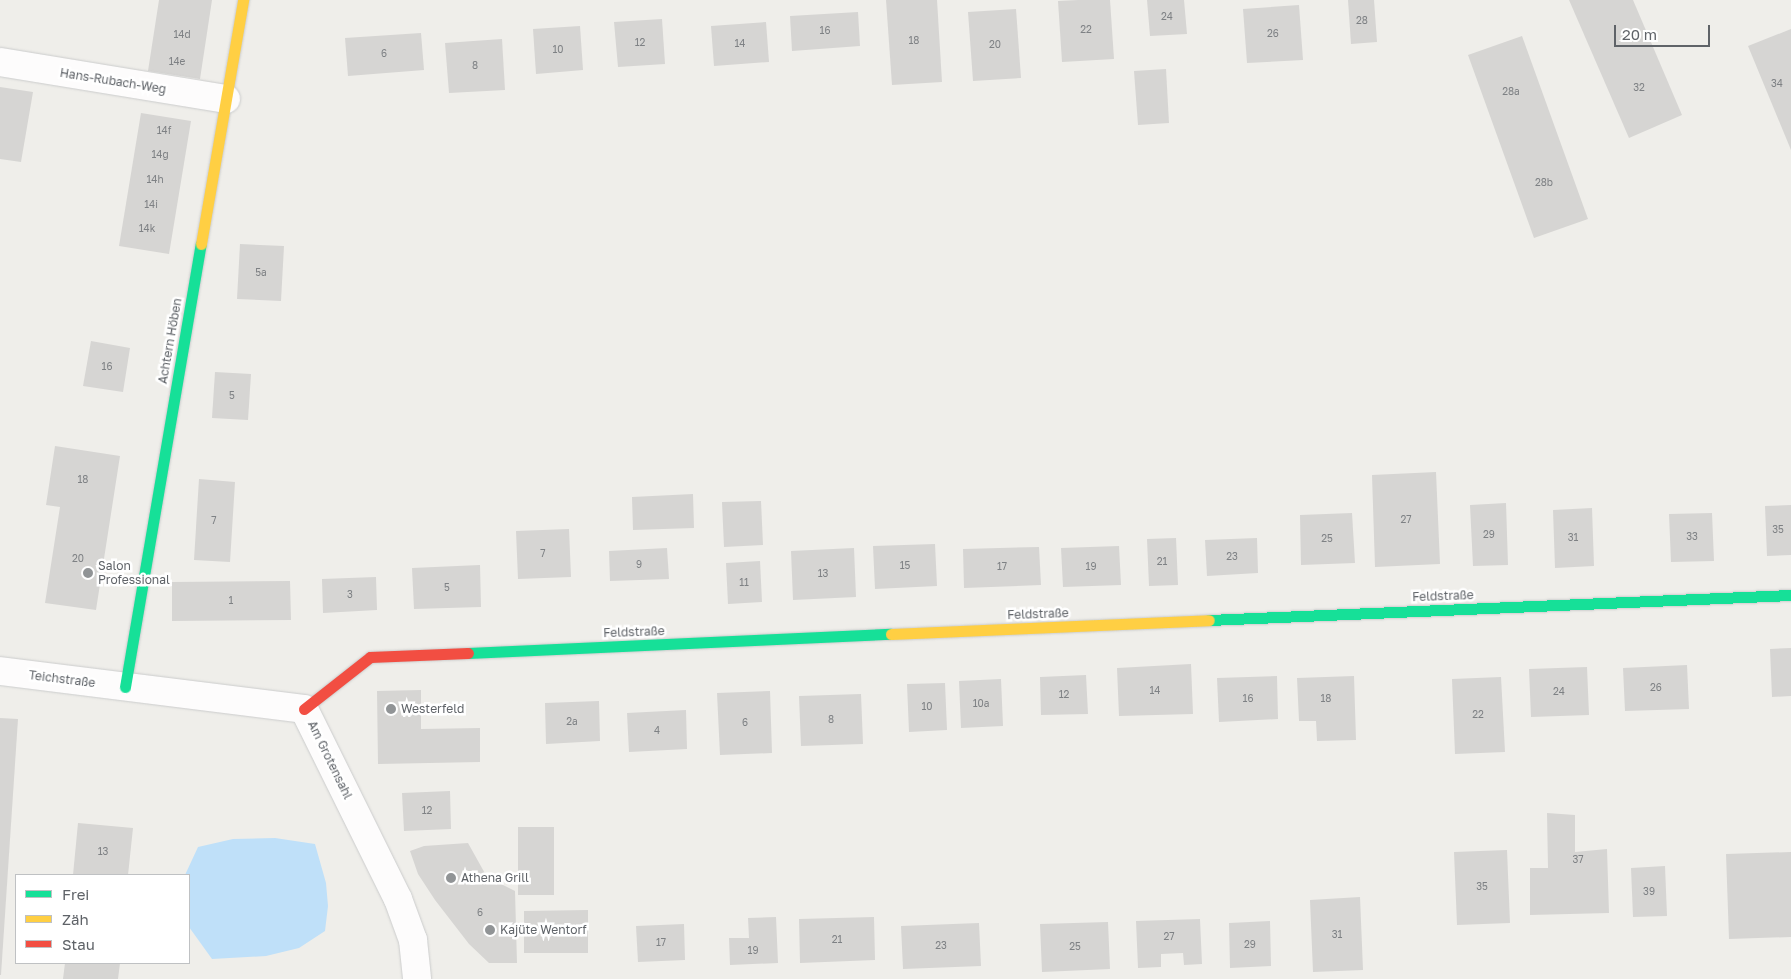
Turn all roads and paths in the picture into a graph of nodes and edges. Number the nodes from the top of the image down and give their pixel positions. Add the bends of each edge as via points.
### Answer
1 (243, 0) edge
2 (0, 62) edge
3 (226, 99) junction
4 (1791, 595) edge
5 (0, 671) edge
6 (125, 687) junction
7 (304, 709) junction
8 (417, 979) edge

1 - 3 street, Achtern Höben
2 - 3 street, Hans-Rubach-Weg
3 - 6 street, Achtern Höben
4 - 7 street, Feldstraße via 370,657
5 - 6 street, Teichstraße
6 - 7 street, Am Grotensahl
7 - 8 street, Am Grotensahl via 398,899 412,940

